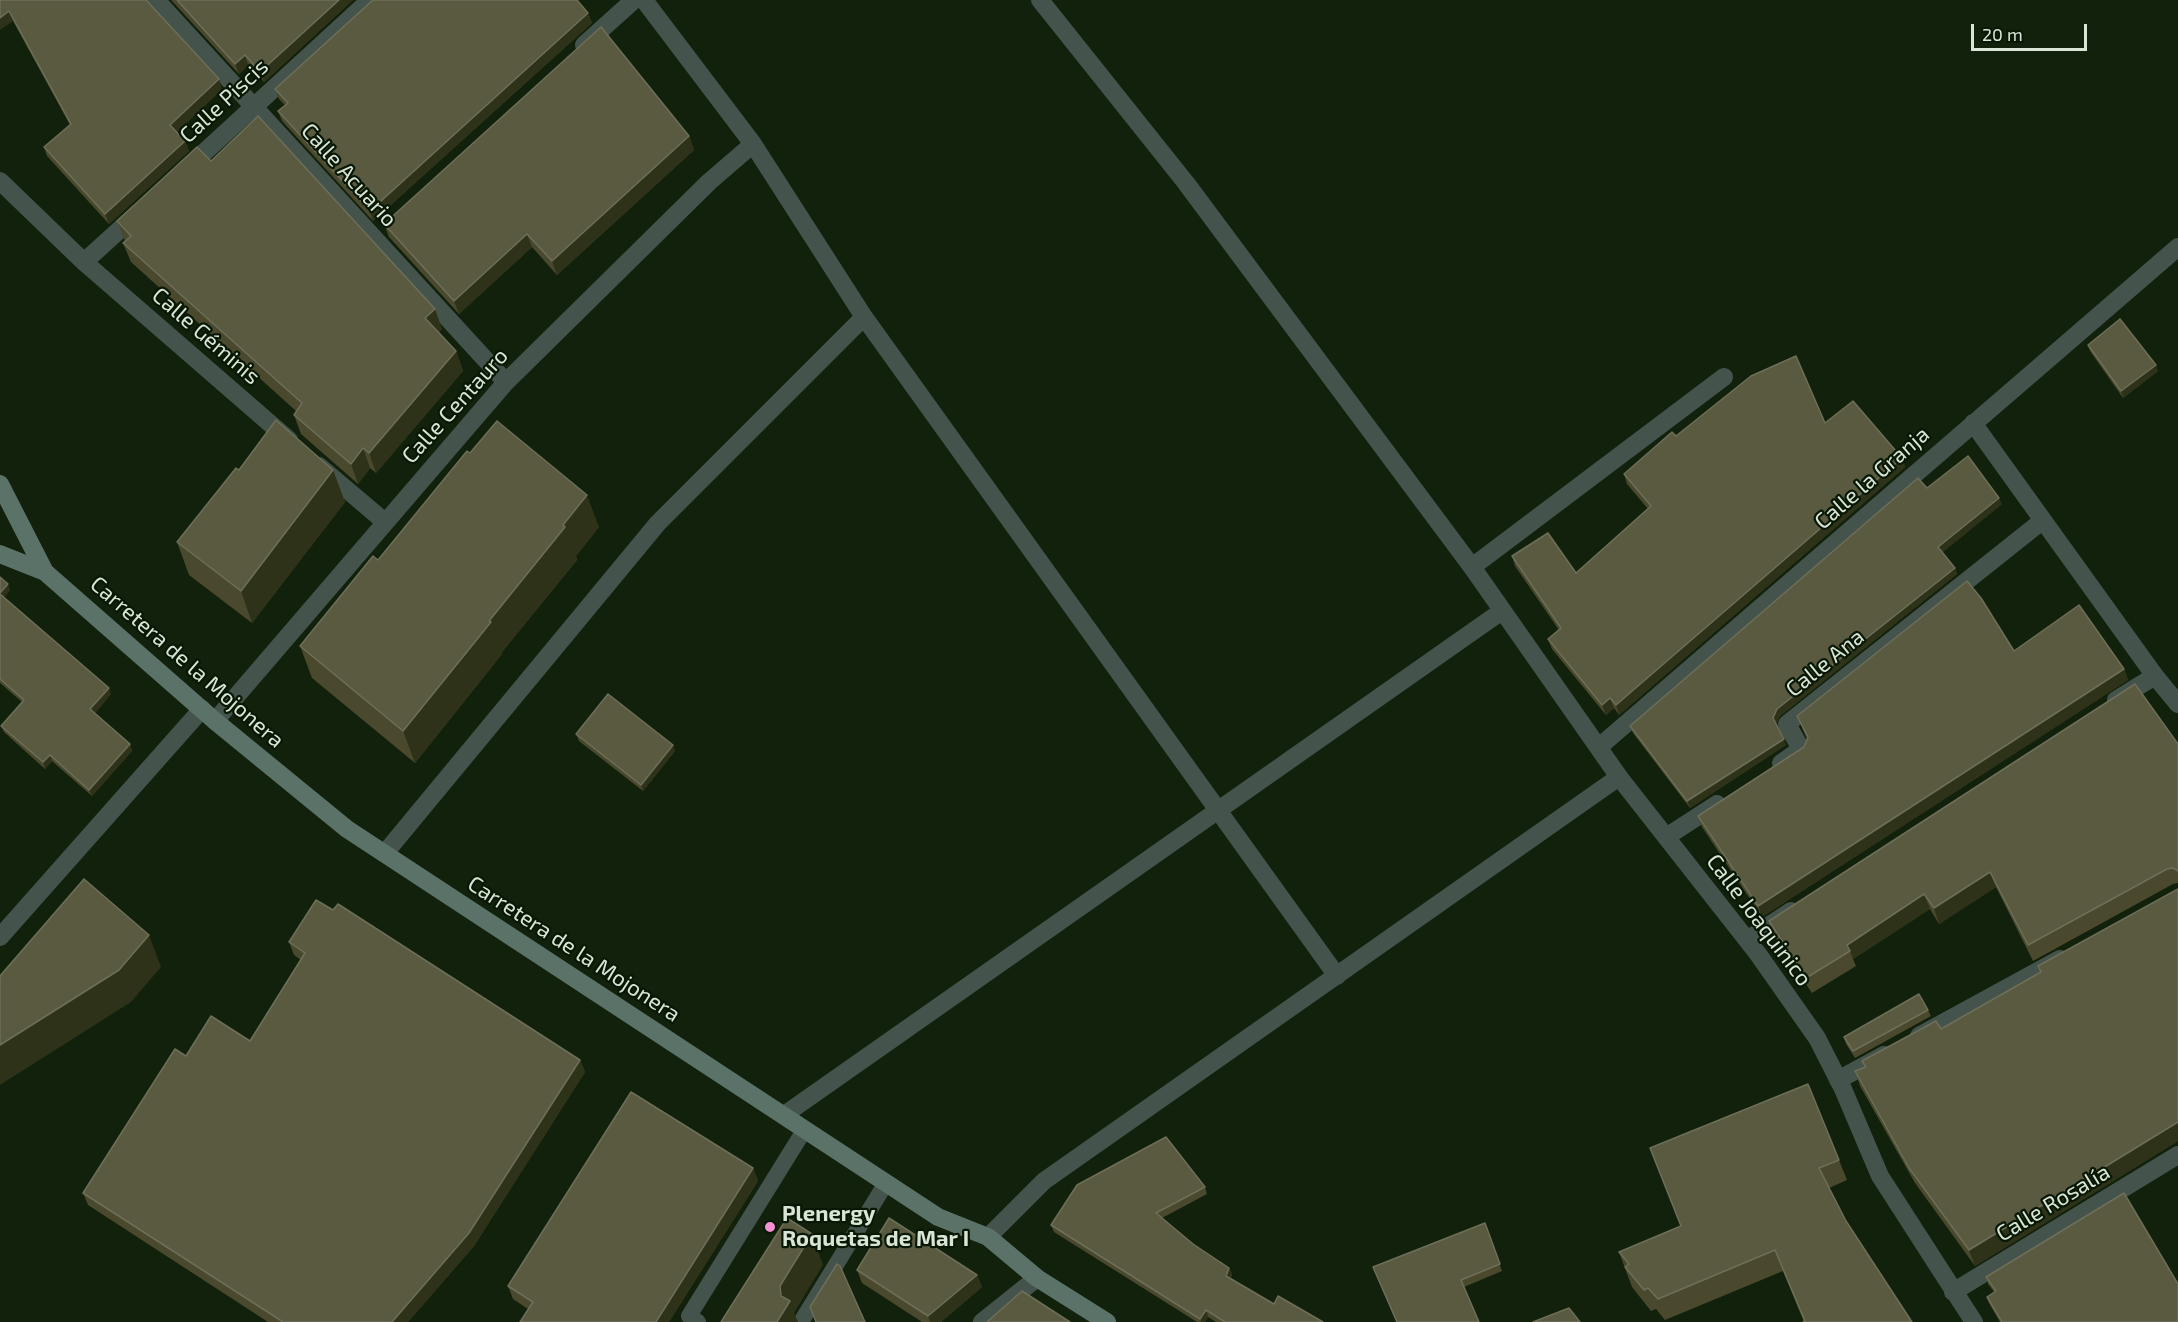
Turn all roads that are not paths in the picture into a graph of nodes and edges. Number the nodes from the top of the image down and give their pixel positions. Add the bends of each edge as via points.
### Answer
1 (156, 0) edge
2 (370, 0) edge
3 (634, 0) edge
4 (644, 0) edge
5 (1040, 0) edge
6 (573, 55) edge
7 (254, 106) junction
8 (753, 144) junction
9 (0, 181) edge
10 (169, 184) edge
11 (152, 200) edge
12 (2178, 247) edge
13 (84, 262) junction
14 (864, 317) junction
15 (1724, 377) dead end
16 (506, 382) junction
17 (1973, 423) junction
18 (0, 483) edge
19 (2042, 520) junction
20 (385, 522) junction
21 (0, 554) edge
22 (1472, 567) junction
23 (45, 572) junction
24 (1502, 611) junction
25 (2155, 676) junction
26 (2178, 704) edge
27 (2105, 708) edge
28 (208, 715) junction
29 (1599, 747) junction
30 (1762, 774) edge
31 (1619, 777) junction
32 (1734, 793) edge
33 (1218, 811) junction
34 (1666, 837) junction
35 (385, 854) junction
36 (1807, 901) edge
37 (2, 931) edge
38 (1747, 940) junction
39 (2075, 950) edge
40 (1337, 976) junction
41 (1838, 1080) junction
42 (784, 1115) junction
43 (805, 1130) junction
44 (2178, 1155) edge
45 (886, 1183) junction
46 (988, 1237) junction
47 (1037, 1278) junction
48 (1953, 1292) junction
49 (698, 1322) edge
50 (801, 1322) edge
51 (982, 1322) edge
52 (1107, 1322) edge
53 (1974, 1322) edge

1 - 7 street, Calle Acuario
2 - 7 street, Calle Piscis
3 - 6 street
4 - 8 street
5 - 22 street, Calle Joaquinico via 1186,183
7 - 10 street, Calle Piscis
7 - 16 street, Calle Acuario via 377,232
8 - 14 street
8 - 16 street, Calle Centauro via 708,182
9 - 13 street, Calle Géminis
11 - 13 street
12 - 17 street, Calle la Granja
13 - 20 street, Calle Géminis
14 - 33 street
14 - 35 street via 658,523
15 - 22 street
16 - 20 street, Calle Centauro
17 - 19 street
17 - 29 street, Calle la Granja
18 - 23 street, Carretera de la Mojonera
19 - 25 street
19 - 30 street, Calle Ana via 1787,724 1801,750
20 - 28 street, Calle Centauro
21 - 23 street, Carretera de la Mojonera
22 - 24 street, Calle Joaquinico
23 - 28 street, Carretera de la Mojonera
24 - 29 street, Calle Joaquinico
24 - 33 street
25 - 26 street
25 - 27 street
28 - 35 street, Carretera de la Mojonera via 347,829
28 - 37 street, Calle Centauro
29 - 31 street, Calle Joaquinico
31 - 34 street, Calle Joaquinico
31 - 40 street
32 - 34 street
33 - 40 street
33 - 42 street
34 - 38 street, Calle Joaquinico
35 - 42 street, Carretera de la Mojonera
36 - 38 street
38 - 41 street, Calle Joaquinico via 1816,1038
39 - 41 street
40 - 46 street via 1044,1181
41 - 48 street, Calle Joaquinico via 1880,1176
42 - 43 street, Carretera de la Mojonera
43 - 45 street, Carretera de la Mojonera
43 - 49 lane via 689,1316
44 - 48 street, Calle Rosalía
45 - 46 street, Carretera de la Mojonera via 938,1217
45 - 50 lane
46 - 47 street, Carretera de la Mojonera
47 - 51 street
47 - 52 street, Carretera de la Mojonera
48 - 53 street, Calle Joaquinico

